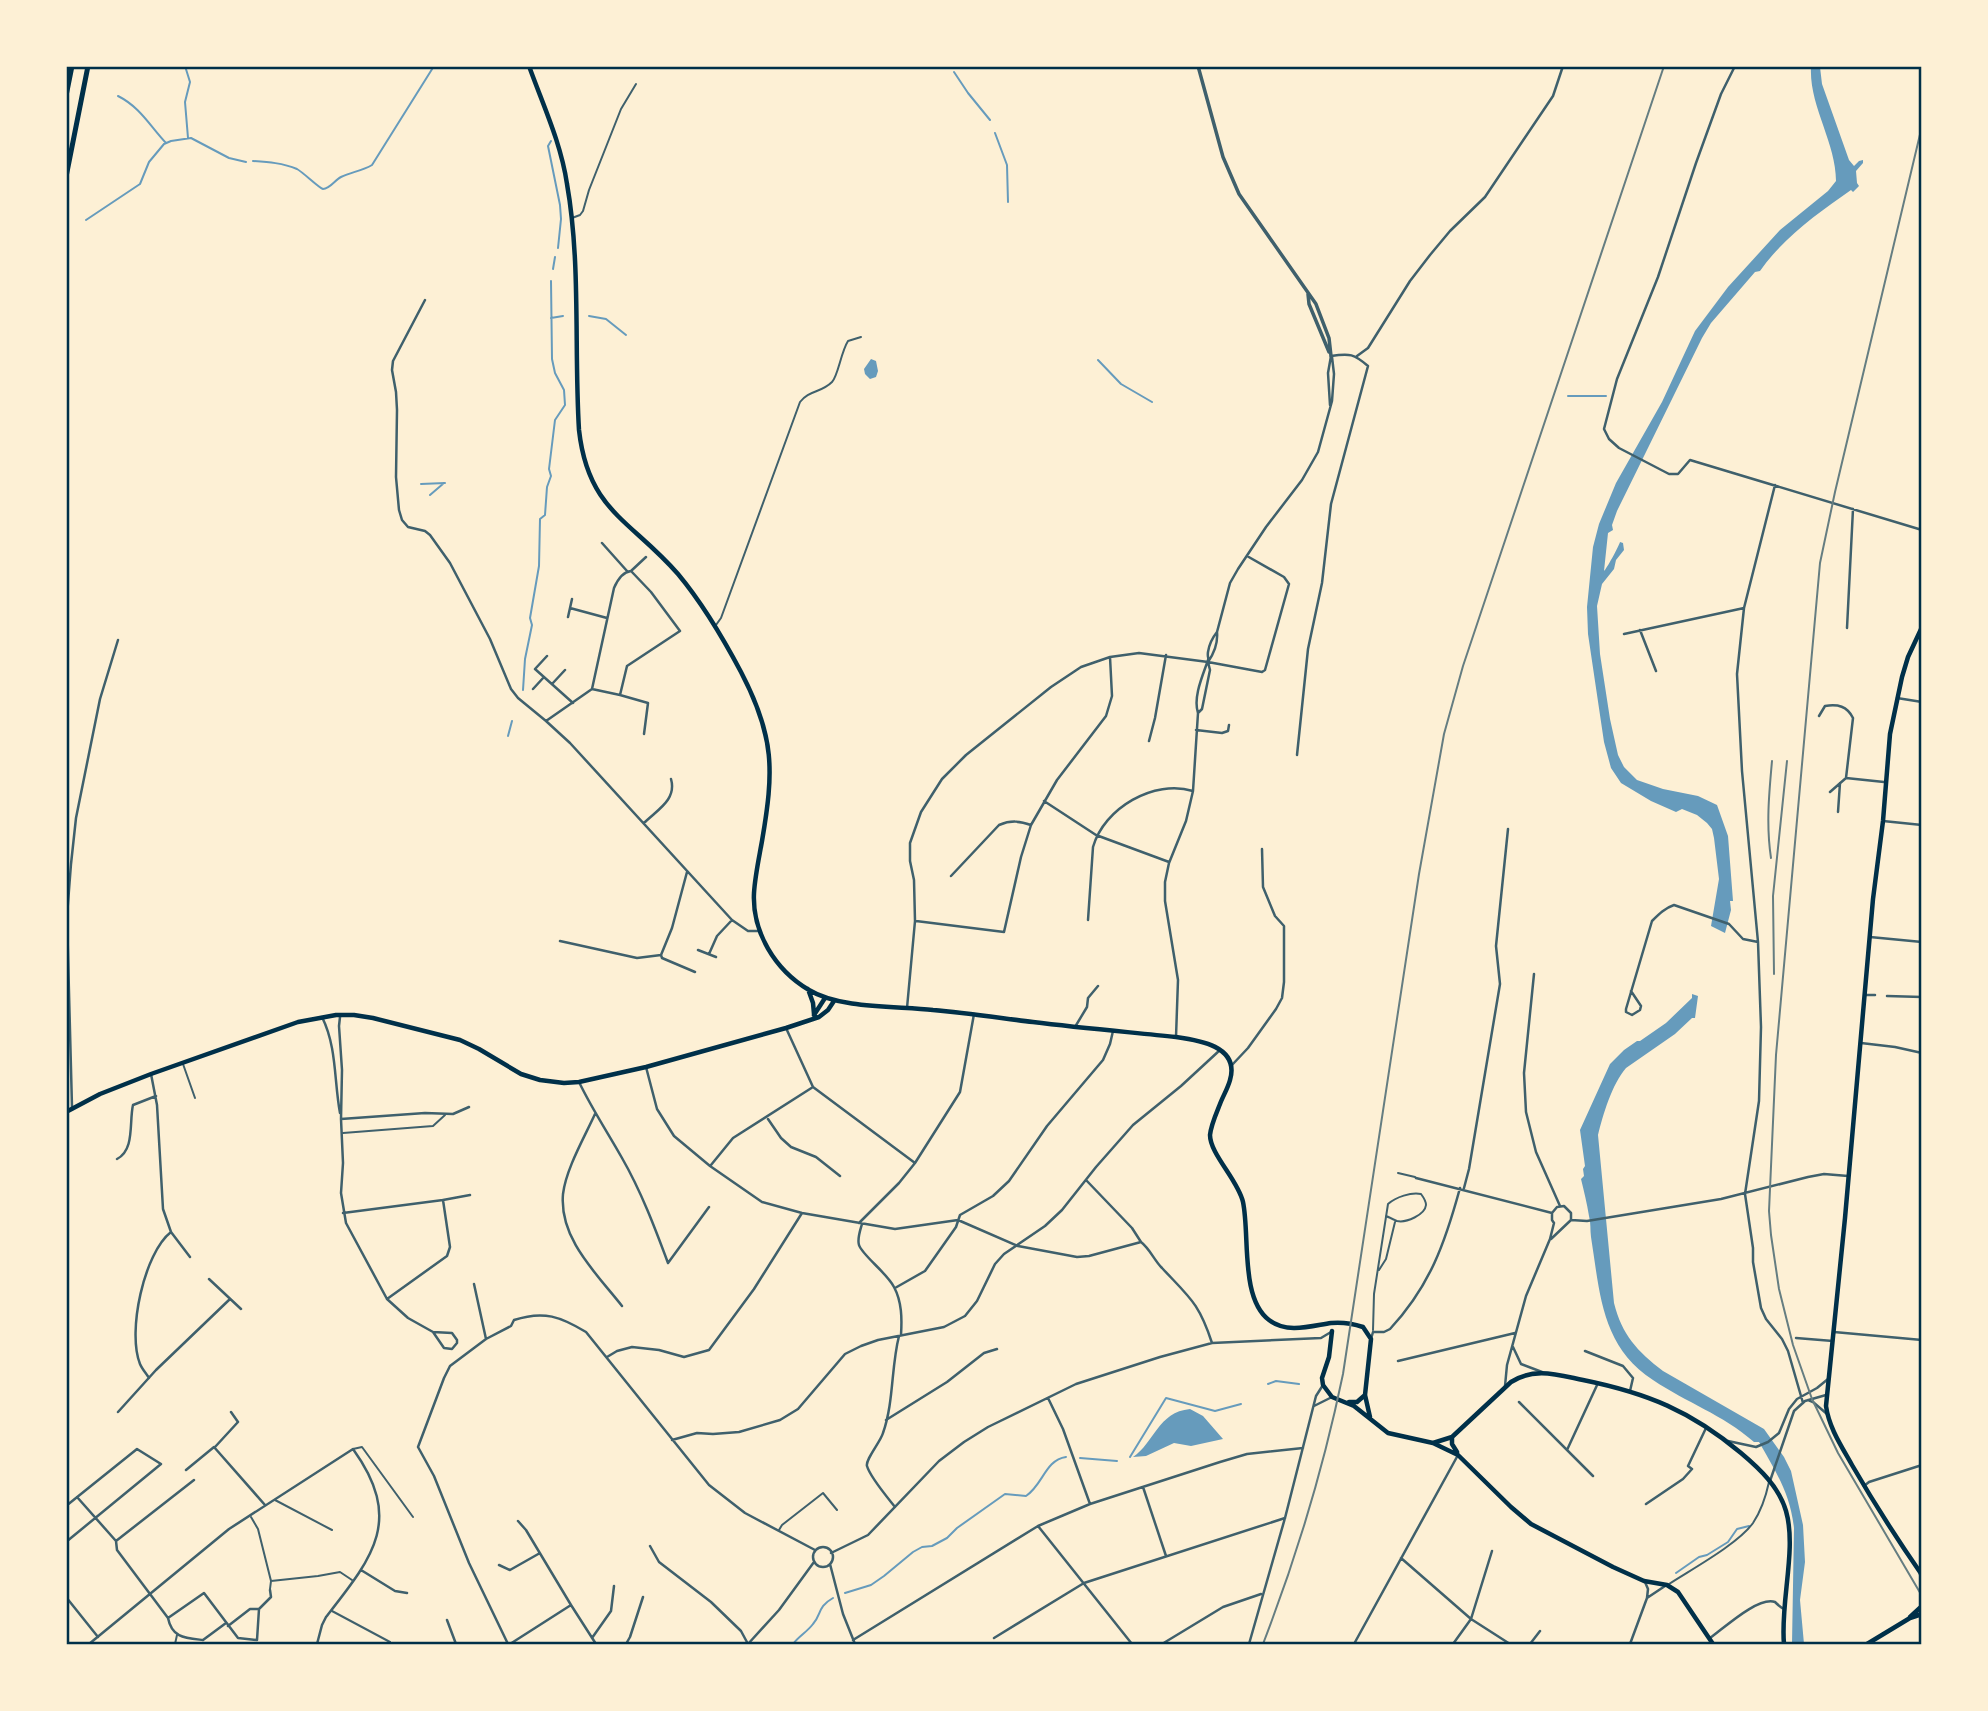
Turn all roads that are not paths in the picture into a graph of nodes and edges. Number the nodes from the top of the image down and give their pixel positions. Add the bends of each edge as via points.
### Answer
1 (72, 66) edge
2 (88, 66) edge
3 (529, 66) edge
4 (1198, 66) edge
5 (1563, 66) edge
6 (1735, 66) edge
7 (636, 84) dead end
8 (66, 96) edge
9 (66, 177) edge
10 (571, 219) junction
11 (1307, 292) junction
12 (425, 300) dead end
13 (861, 337) dead end
14 (1331, 356) junction
15 (1357, 356) junction
16 (1775, 485) junction
17 (1853, 509) junction
18 (1922, 530) edge
19 (602, 543) dead end
20 (1247, 556) junction
21 (646, 557) dead end
22 (629, 571) junction
23 (572, 599) dead end
24 (570, 608) junction
25 (1744, 608) junction
26 (568, 617) dead end
27 (607, 618) junction
28 (715, 626) junction
29 (1922, 627) edge
30 (1847, 628) dead end
31 (1640, 630) junction
32 (1624, 634) dead end
33 (118, 640) dead end
34 (1166, 655) junction
35 (547, 656) dead end
36 (1110, 657) junction
37 (1208, 662) junction
38 (565, 670) dead end
39 (1656, 671) dead end
40 (544, 677) junction
41 (552, 684) junction
42 (533, 689) dead end
43 (592, 689) junction
44 (620, 695) junction
45 (1897, 698) junction
46 (1922, 702) edge
47 (573, 703) junction
48 (1819, 716) dead end
49 (547, 721) junction
50 (1229, 725) dead end
51 (1196, 730) junction
52 (644, 734) dead end
53 (1149, 741) dead end
54 (1297, 755) dead end
55 (1846, 778) junction
56 (671, 779) dead end
57 (1886, 782) junction
58 (1840, 783) junction
59 (1193, 791) junction
60 (1830, 792) dead end
61 (1044, 801) junction
62 (1838, 812) dead end
63 (1883, 821) junction
64 (644, 823) junction
65 (1031, 825) junction
66 (1922, 825) edge
67 (1508, 829) dead end
68 (1096, 835) junction
69 (1262, 849) dead end
70 (1169, 863) junction
71 (687, 872) junction
72 (951, 876) dead end
73 (732, 920) junction
74 (1088, 920) dead end
75 (915, 921) junction
76 (759, 931) junction
77 (1870, 937) junction
78 (560, 941) dead end
79 (1758, 942) junction
80 (1922, 942) edge
81 (698, 950) dead end
82 (709, 954) junction
83 (661, 955) junction
84 (716, 957) dead end
85 (695, 972) dead end
86 (1534, 974) dead end
87 (1098, 986) dead end
88 (807, 989) junction
89 (1632, 990) junction
90 (1865, 995) junction
91 (1875, 995) dead end
92 (1887, 996) dead end
93 (1922, 997) edge
94 (825, 998) junction
95 (834, 1000) junction
96 (907, 1008) junction
97 (974, 1014) junction
98 (341, 1015) junction
99 (813, 1016) junction
100 (322, 1017) junction
101 (1075, 1027) junction
102 (786, 1028) junction
103 (1113, 1031) junction
104 (1176, 1037) junction
105 (1861, 1043) junction
106 (1220, 1050) junction
107 (1922, 1053) edge
108 (183, 1063) junction
109 (1231, 1066) junction
110 (646, 1067) junction
111 (151, 1074) junction
112 (579, 1082) junction
113 (813, 1087) junction
114 (156, 1096) junction
115 (195, 1098) dead end
116 (469, 1107) dead end
117 (69, 1110) edge
118 (445, 1114) junction
119 (595, 1114) junction
120 (767, 1118) junction
121 (341, 1119) junction
122 (342, 1133) junction
123 (117, 1159) dead end
124 (915, 1163) junction
125 (710, 1166) junction
126 (1398, 1173) dead end
127 (840, 1176) dead end
128 (1848, 1176) junction
129 (1416, 1178) joint
130 (1086, 1180) junction
131 (1462, 1188) junction
132 (1745, 1194) junction
133 (470, 1195) dead end
134 (443, 1200) junction
135 (1560, 1206) junction
136 (709, 1207) dead end
137 (343, 1213) junction
138 (802, 1213) junction
139 (1552, 1213) junction
140 (1386, 1216) junction
141 (958, 1220) junction
142 (1571, 1220) junction
143 (1396, 1221) junction
144 (860, 1223) junction
145 (1554, 1223) junction
146 (1563, 1227) junction
147 (172, 1232) junction
148 (1550, 1239) junction
149 (1141, 1242) junction
150 (1018, 1246) junction
151 (190, 1257) dead end
152 (1379, 1270) junction
153 (209, 1279) dead end
154 (474, 1284) dead end
155 (895, 1288) junction
156 (387, 1299) junction
157 (230, 1300) junction
158 (622, 1306) dead end
159 (241, 1309) dead end
160 (1372, 1321) junction
161 (1346, 1324) junction
162 (1322, 1325) junction
163 (1363, 1327) junction
164 (1332, 1331) junction
165 (433, 1332) junction
166 (1373, 1332) junction
167 (1834, 1332) junction
168 (1515, 1333) junction
169 (900, 1336) junction
170 (1321, 1338) junction
171 (1796, 1338) dead end
172 (486, 1339) junction
173 (1371, 1339) junction
174 (1922, 1339) edge
175 (1833, 1341) junction
176 (1212, 1343) junction
177 (1331, 1346) junction
178 (1513, 1347) junction
179 (996, 1349) dead end
180 (1585, 1351) dead end
181 (607, 1357) junction
182 (1398, 1361) dead end
183 (1542, 1372) junction
184 (149, 1378) junction
185 (1828, 1379) junction
186 (1598, 1383) junction
187 (1323, 1385) junction
188 (1504, 1387) junction
189 (1630, 1391) junction
190 (1364, 1395) junction
191 (1826, 1395) junction
192 (1800, 1396) junction
193 (1332, 1397) junction
194 (1048, 1398) junction
195 (1808, 1400) junction
196 (1348, 1402) junction
197 (1519, 1402) dead end
198 (1803, 1402) junction
199 (1314, 1406) junction
200 (118, 1412) dead end
201 (231, 1412) dead end
202 (1827, 1415) junction
203 (1370, 1417) junction
204 (886, 1420) junction
205 (1707, 1427) junction
206 (1452, 1437) junction
207 (672, 1440) junction
208 (1725, 1440) junction
209 (1433, 1443) junction
210 (214, 1447) junction
211 (1303, 1448) junction
212 (353, 1449) junction
213 (1567, 1450) junction
214 (1458, 1455) junction
215 (1922, 1465) edge
216 (186, 1470) dead end
217 (1592, 1476) dead end
218 (194, 1480) dead end
219 (1770, 1481) junction
220 (1864, 1486) junction
221 (1143, 1487) junction
222 (77, 1497) junction
223 (274, 1500) junction
224 (1090, 1504) junction
225 (1646, 1504) dead end
226 (265, 1505) junction
227 (66, 1506) edge
228 (895, 1507) junction
229 (837, 1510) dead end
230 (249, 1515) junction
231 (413, 1517) dead end
232 (96, 1518) junction
233 (1285, 1518) junction
234 (518, 1521) dead end
235 (1038, 1526) junction
236 (332, 1530) dead end
237 (779, 1531) junction
238 (66, 1542) edge
239 (116, 1542) junction
240 (650, 1546) dead end
241 (815, 1550) junction
242 (1492, 1551) dead end
243 (540, 1552) junction
244 (831, 1553) junction
245 (1166, 1556) junction
246 (1401, 1558) junction
247 (814, 1562) junction
248 (830, 1564) junction
249 (499, 1565) dead end
250 (361, 1570) junction
251 (1921, 1575) edge
252 (271, 1581) junction
253 (353, 1581) junction
254 (1644, 1581) junction
255 (1922, 1581) edge
256 (1084, 1583) junction
257 (1667, 1585) junction
258 (614, 1586) dead end
259 (270, 1590) joint
260 (150, 1593) junction
261 (407, 1593) dead end
262 (1263, 1594) junction
263 (66, 1597) edge
264 (643, 1597) dead end
265 (1647, 1598) junction
266 (1922, 1599) edge
267 (571, 1605) junction
268 (259, 1609) junction
269 (1784, 1609) junction
270 (1920, 1609) edge
271 (331, 1611) junction
272 (169, 1618) junction
273 (1471, 1619) junction
274 (447, 1620) dead end
275 (227, 1624) junction
276 (1540, 1631) dead end
277 (177, 1635) junction
278 (98, 1637) junction
279 (592, 1638) junction
280 (994, 1638) dead end
281 (1709, 1639) junction
282 (390, 1642) dead end
283 (854, 1642) edge
284 (508, 1643) edge
285 (89, 1644) edge
286 (175, 1644) edge
287 (317, 1644) edge
288 (456, 1644) edge
289 (596, 1644) edge
290 (626, 1644) edge
291 (748, 1644) edge
292 (1132, 1644) edge
293 (1162, 1644) edge
294 (1250, 1644) edge
295 (1354, 1644) edge
296 (1453, 1644) edge
297 (1510, 1644) edge
298 (1530, 1644) edge
299 (1630, 1644) edge
300 (1713, 1644) edge
301 (1784, 1644) edge
302 (1867, 1644) edge

1 - 8 highway
2 - 9 highway
3 - 10 main road via 558,148
4 - 11 street via 1223,157 1239,194
5 - 15 street via 1553,96 1485,197 1450,231 1410,281 1368,348
6 - 16 street via 1617,379 1604,429 1619,448 1668,474 1678,474 1690,460
7 - 10 street via 621,109 583,211
10 - 28 main road via 579,430 590,476 607,505 676,573
11 - 14 street
11 - 14 street via 1324,319
12 - 49 street via 393,361 399,510 408,527 425,531 437,544 490,639 511,689
13 - 28 street via 848,341 835,380 806,394 800,402
14 - 15 street
14 - 20 street via 1331,405 1321,443 1302,480
15 - 54 street via 1368,366 1331,504
16 - 17 street
16 - 25 street
17 - 18 street
17 - 30 street
19 - 22 street
20 - 37 street via 1230,583 1214,654
20 - 37 street via 1289,584 1265,670 1259,673
21 - 22 street
22 - 27 street via 614,588
22 - 44 street via 680,631 626,666
23 - 24 street
24 - 26 street
24 - 27 street
25 - 31 street
25 - 79 street via 1737,674
27 - 43 street
28 - 76 main road via 757,706 771,765 754,891
29 - 45 main road
31 - 32 street
31 - 39 street
33 - 117 street via 98,708 71,864 67,916
34 - 36 street
34 - 37 street
34 - 53 street
35 - 40 street via 535,669
36 - 61 street via 1112,696 1106,716
36 - 75 street via 1081,667 1051,687 942,779 921,812 910,843
37 - 51 street
38 - 41 street
40 - 41 street
40 - 42 street
41 - 47 street
43 - 44 street
43 - 47 street
44 - 52 street via 649,703
45 - 46 street
45 - 57 main road
47 - 49 street
48 - 55 street via 1825,706 1840,706 1853,718
49 - 64 street
50 - 51 street via 1224,733
51 - 59 street
55 - 57 street
55 - 58 street
56 - 64 street via 668,801
57 - 63 main road
58 - 60 street
58 - 62 street
59 - 68 street via 1173,789 1143,796 1116,812
59 - 70 street
61 - 65 street
61 - 68 street
63 - 66 street
63 - 77 main road
64 - 71 street
65 - 72 street via 1010,821 999,825
65 - 75 street via 1004,932
67 - 131 street via 1496,946 1500,984
68 - 70 street
68 - 74 street
69 - 109 street via 1263,887 1284,926 1282,998
70 - 104 street via 1164,890 1178,980
71 - 73 street
71 - 83 street
73 - 76 street via 748,931
73 - 82 street
75 - 96 street
76 - 88 main road via 778,962
77 - 80 street
77 - 90 main road
78 - 83 street via 636,958
79 - 89 street via 1743,940 1729,923 1674,905 1652,921
79 - 132 street via 1759,1101
81 - 82 street
82 - 84 street
83 - 85 street
86 - 135 street via 1524,1073 1526,1112 1536,1153
87 - 101 street
88 - 94 main road
88 - 99 main road
89 - 89 street via 1626,1009 1632,1015 1641,1006
90 - 91 street
90 - 105 main road
92 - 93 street
94 - 95 main road
94 - 99 main road
95 - 96 main road
95 - 99 main road via 819,1017
96 - 97 main road
97 - 101 main road
97 - 124 street via 960,1092
98 - 100 main road
98 - 112 main road via 373,1018 460,1040 540,1080
98 - 121 street
99 - 102 main road
100 - 108 main road
100 - 121 street via 329,1034
101 - 103 main road
102 - 110 main road
102 - 113 street
103 - 104 main road
103 - 141 street via 1094,1073 1047,1126 1009,1181
104 - 106 main road via 1203,1041
105 - 107 street
105 - 128 main road
106 - 109 main road
106 - 130 street via 1133,1125
108 - 111 main road
108 - 115 street
109 - 162 main road via 1210,1135 1241,1195 1257,1303 1265,1317 1280,1326
110 - 112 main road
110 - 125 street via 657,1109 674,1136
111 - 114 street
111 - 117 main road
112 - 119 street
113 - 120 street
113 - 124 street
114 - 123 street via 133,1105 127,1150
114 - 147 street via 163,1209
116 - 118 street
118 - 121 street
118 - 122 street via 433,1126
119 - 136 street via 645,1203 668,1264
119 - 158 street via 567,1176 565,1220 586,1261
120 - 125 street via 733,1138
120 - 127 street via 791,1147 816,1157
121 - 122 street
122 - 137 street
124 - 144 street
125 - 138 street via 761,1202
126 - 129 street
128 - 132 street via 1824,1174
128 - 167 main road
129 - 131 street
130 - 149 street
130 - 150 street via 1062,1210
131 - 139 street
131 - 166 street via 1421,1291 1390,1329
132 - 142 street
132 - 192 street via 1760,1304 1788,1351
133 - 134 street
134 - 137 street
134 - 156 street via 450,1247 447,1255
135 - 139 street
135 - 142 street via 1569,1210
137 - 156 street
138 - 144 street
138 - 181 street via 709,1350 684,1357 632,1347
139 - 145 street
140 - 143 street
140 - 143 street via 1391,1201 1421,1194 1426,1201 1423,1212
140 - 152 street
141 - 144 street via 895,1229
141 - 150 street
141 - 155 street via 925,1271
142 - 146 street
143 - 152 street
144 - 155 street via 859,1245
145 - 146 street
145 - 148 street
146 - 148 street
147 - 151 street
147 - 184 street via 147,1270 138,1311 136,1350
148 - 168 street
149 - 150 street via 1077,1257
149 - 176 street via 1194,1302
150 - 169 street via 995,1264 965,1316 944,1327
152 - 160 street
153 - 157 street
154 - 172 street
155 - 169 street
156 - 165 street
157 - 159 street
157 - 184 street
160 - 163 street
160 - 166 street
161 - 162 main road
161 - 163 main road
161 - 164 main road
162 - 164 main road
163 - 173 main road
164 - 170 street
164 - 177 main road
165 - 165 street via 444,1348 452,1349 457,1343 452,1333
166 - 173 street
167 - 174 street
167 - 175 main road
168 - 178 street
168 - 182 street
169 - 204 street
169 - 207 street via 845,1354 798,1409 780,1420 739,1432 696,1433
170 - 176 street
170 - 177 street
171 - 175 street
172 - 181 street via 514,1320 548,1315 586,1332
172 - 284 street via 450,1366 418,1447
173 - 190 main road
175 - 185 main road
176 - 194 street via 1104,1374
177 - 187 main road
178 - 183 street via 1521,1364
178 - 188 street
179 - 204 street
180 - 189 street via 1623,1366 1633,1378
181 - 207 street
183 - 186 main road
183 - 188 main road via 1518,1377
184 - 200 street
185 - 191 main road
185 - 192 street
186 - 189 main road
186 - 213 street
187 - 193 main road
187 - 199 street
188 - 206 main road
189 - 205 main road
190 - 196 main road via 1357,1402
190 - 203 main road
191 - 195 street
191 - 202 main road
192 - 198 street
192 - 208 street via 1774,1438 1756,1447
193 - 196 main road
193 - 199 street
194 - 224 street
194 - 228 street via 964,1442
195 - 198 street
195 - 202 street
196 - 203 main road
197 - 213 street
198 - 219 street via 1794,1411
199 - 211 street
201 - 210 street via 238,1422
202 - 220 main road
203 - 209 main road via 1388,1433
204 - 228 street via 867,1466
205 - 208 main road
205 - 225 street via 1688,1466 1692,1469
206 - 209 main road
206 - 214 main road
207 - 237 street via 709,1485 739,1509
208 - 219 main road
209 - 214 main road
210 - 216 street
210 - 226 street
211 - 221 street via 1247,1454
211 - 233 street
212 - 223 street
212 - 231 street via 362,1447
212 - 250 street via 373,1481 379,1508 377,1538
213 - 217 street
214 - 246 street
214 - 254 main road via 1531,1524
215 - 220 street
218 - 239 street
219 - 257 street via 1753,1523 1737,1539
219 - 269 main road via 1781,1498 1789,1528
220 - 251 main road
221 - 224 street
221 - 245 street
222 - 227 street
222 - 232 street
222 - 232 street via 137,1449 161,1464
223 - 226 street
223 - 236 street
224 - 235 street
226 - 230 street
228 - 244 street via 868,1535
229 - 237 street via 822,1493
230 - 252 street via 258,1529
230 - 260 street
232 - 238 street
232 - 239 street
233 - 245 street
233 - 262 street
234 - 243 street
235 - 256 street
235 - 283 street
237 - 241 street
239 - 260 street via 117,1550
240 - 291 street via 659,1562 711,1602
241 - 244 street via 823,1547
241 - 247 street
242 - 273 street
243 - 249 street via 510,1570
243 - 267 street
244 - 248 street
245 - 256 street
246 - 273 street
246 - 295 street
247 - 248 street via 824,1567
247 - 291 street
248 - 283 street
250 - 253 street
250 - 261 street via 395,1591
251 - 255 main road
252 - 253 street via 340,1572
252 - 259 street
253 - 271 street
254 - 257 main road
254 - 265 street
256 - 280 street
256 - 292 street
257 - 265 street
257 - 281 main road via 1678,1592
258 - 279 street via 611,1611
259 - 268 street via 271,1597
260 - 272 street
260 - 278 street
262 - 293 street via 1223,1607
262 - 294 street
263 - 278 street
264 - 290 street
265 - 299 street
266 - 270 main road
267 - 279 street
267 - 284 street
268 - 275 street via 250,1609
268 - 275 street via 257,1640 238,1638
269 - 281 street via 1763,1602
269 - 301 main road
270 - 302 main road
271 - 282 street
271 - 287 street
272 - 275 street via 204,1593
272 - 277 street
273 - 296 street
273 - 297 street
274 - 288 street
275 - 277 street via 203,1640
276 - 298 street
277 - 286 street
278 - 285 street
279 - 289 street
281 - 300 main road

